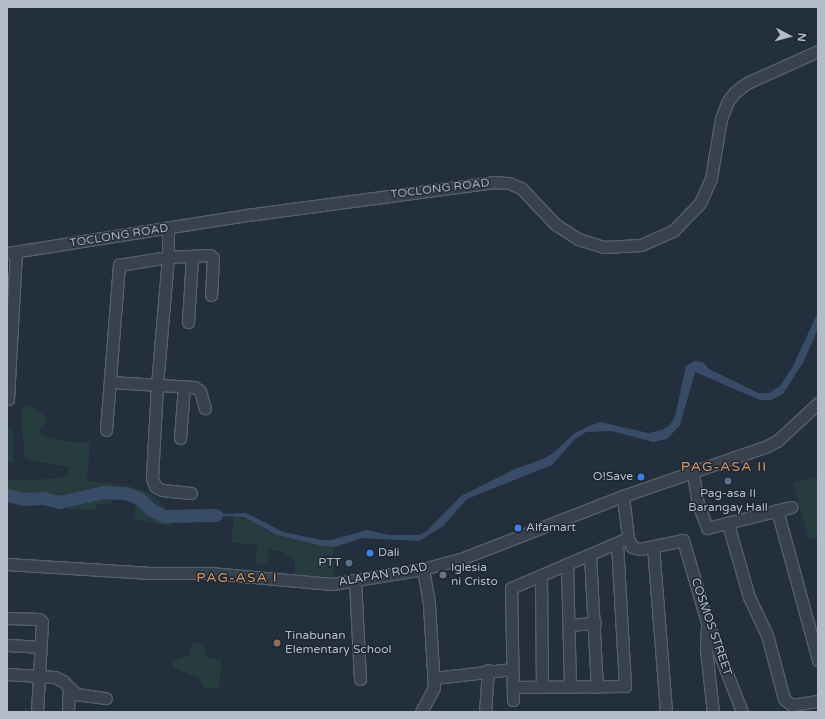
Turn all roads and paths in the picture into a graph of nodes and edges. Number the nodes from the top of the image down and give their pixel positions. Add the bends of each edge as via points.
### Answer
1 (818, 51) edge
2 (168, 228) junction
3 (11, 252) edge
4 (192, 256) junction
5 (168, 257) junction
6 (211, 295) dead end
7 (188, 322) dead end
8 (110, 382) junction
9 (157, 386) junction
10 (184, 386) junction
11 (8, 399) edge
12 (818, 403) edge
13 (205, 408) dead end
14 (106, 430) dead end
15 (180, 438) dead end
16 (693, 473) junction
17 (191, 493) dead end
18 (623, 496) junction
19 (791, 507) dead end
20 (778, 510) junction
21 (728, 524) junction
22 (628, 538) junction
23 (617, 543) junction
24 (654, 546) junction
25 (590, 555) junction
26 (7, 564) edge
27 (568, 564) junction
28 (423, 568) junction
29 (541, 575) junction
30 (355, 580) junction
31 (7, 618) edge
32 (707, 622) junction
33 (595, 623) junction
34 (570, 625) junction
35 (7, 645) edge
36 (40, 647) junction
37 (818, 660) edge
38 (512, 669) junction
39 (488, 670) junction
40 (7, 674) edge
41 (39, 676) junction
42 (434, 678) junction
43 (360, 679) dead end
44 (542, 686) junction
45 (570, 686) junction
46 (597, 686) junction
47 (513, 687) junction
48 (69, 689) junction
49 (106, 698) dead end
50 (513, 700) dead end
51 (818, 701) edge
52 (37, 712) edge
53 (68, 712) edge
54 (421, 712) edge
55 (485, 712) edge
56 (666, 712) edge
57 (713, 712) edge
58 (742, 712) edge

1 - 2 street, TOCLONG ROAD via 747,83 735,92 728,101 721,120 711,178 700,203 674,230 641,245 604,247 578,239 556,224 521,188 503,182 247,214
2 - 3 street, TOCLONG ROAD
2 - 5 street
3 - 11 street
4 - 5 street
4 - 6 street via 212,256
4 - 7 street
5 - 8 street via 151,256 121,264 118,268
5 - 9 street
8 - 9 street
8 - 14 street
9 - 10 street
9 - 17 street via 152,478 154,486 162,490
10 - 13 street via 194,386 200,391
10 - 15 street
12 - 16 street, ALAPAN ROAD via 772,444
16 - 18 street, ALAPAN ROAD
16 - 21 street via 698,504 707,528
18 - 22 street
18 - 28 street, ALAPAN ROAD via 482,551
19 - 20 street
20 - 21 street
20 - 37 street
21 - 51 street via 749,597 767,635 784,699 792,705
22 - 23 street
22 - 24 street via 636,548
23 - 25 street
23 - 46 street via 625,686
24 - 32 street, COSMOS STREET via 683,540
24 - 56 street
25 - 27 street
25 - 33 street
26 - 30 street, ALAPAN ROAD via 150,573 210,573 323,584
27 - 29 street
27 - 34 street
28 - 30 street, ALAPAN ROAD
28 - 42 street via 429,603
29 - 38 street via 511,588
29 - 44 street
30 - 43 street
31 - 36 street via 41,621
32 - 57 street via 706,644
32 - 58 street, COSMOS STREET
33 - 34 street
33 - 46 street
34 - 45 street
35 - 36 street
36 - 41 street
38 - 39 street
38 - 47 street
39 - 42 street
39 - 55 street
40 - 41 street
41 - 48 street via 59,679
41 - 52 street
42 - 54 street via 433,692
44 - 45 street
44 - 47 street
45 - 46 street
47 - 50 street
48 - 49 street via 81,695
48 - 53 street

